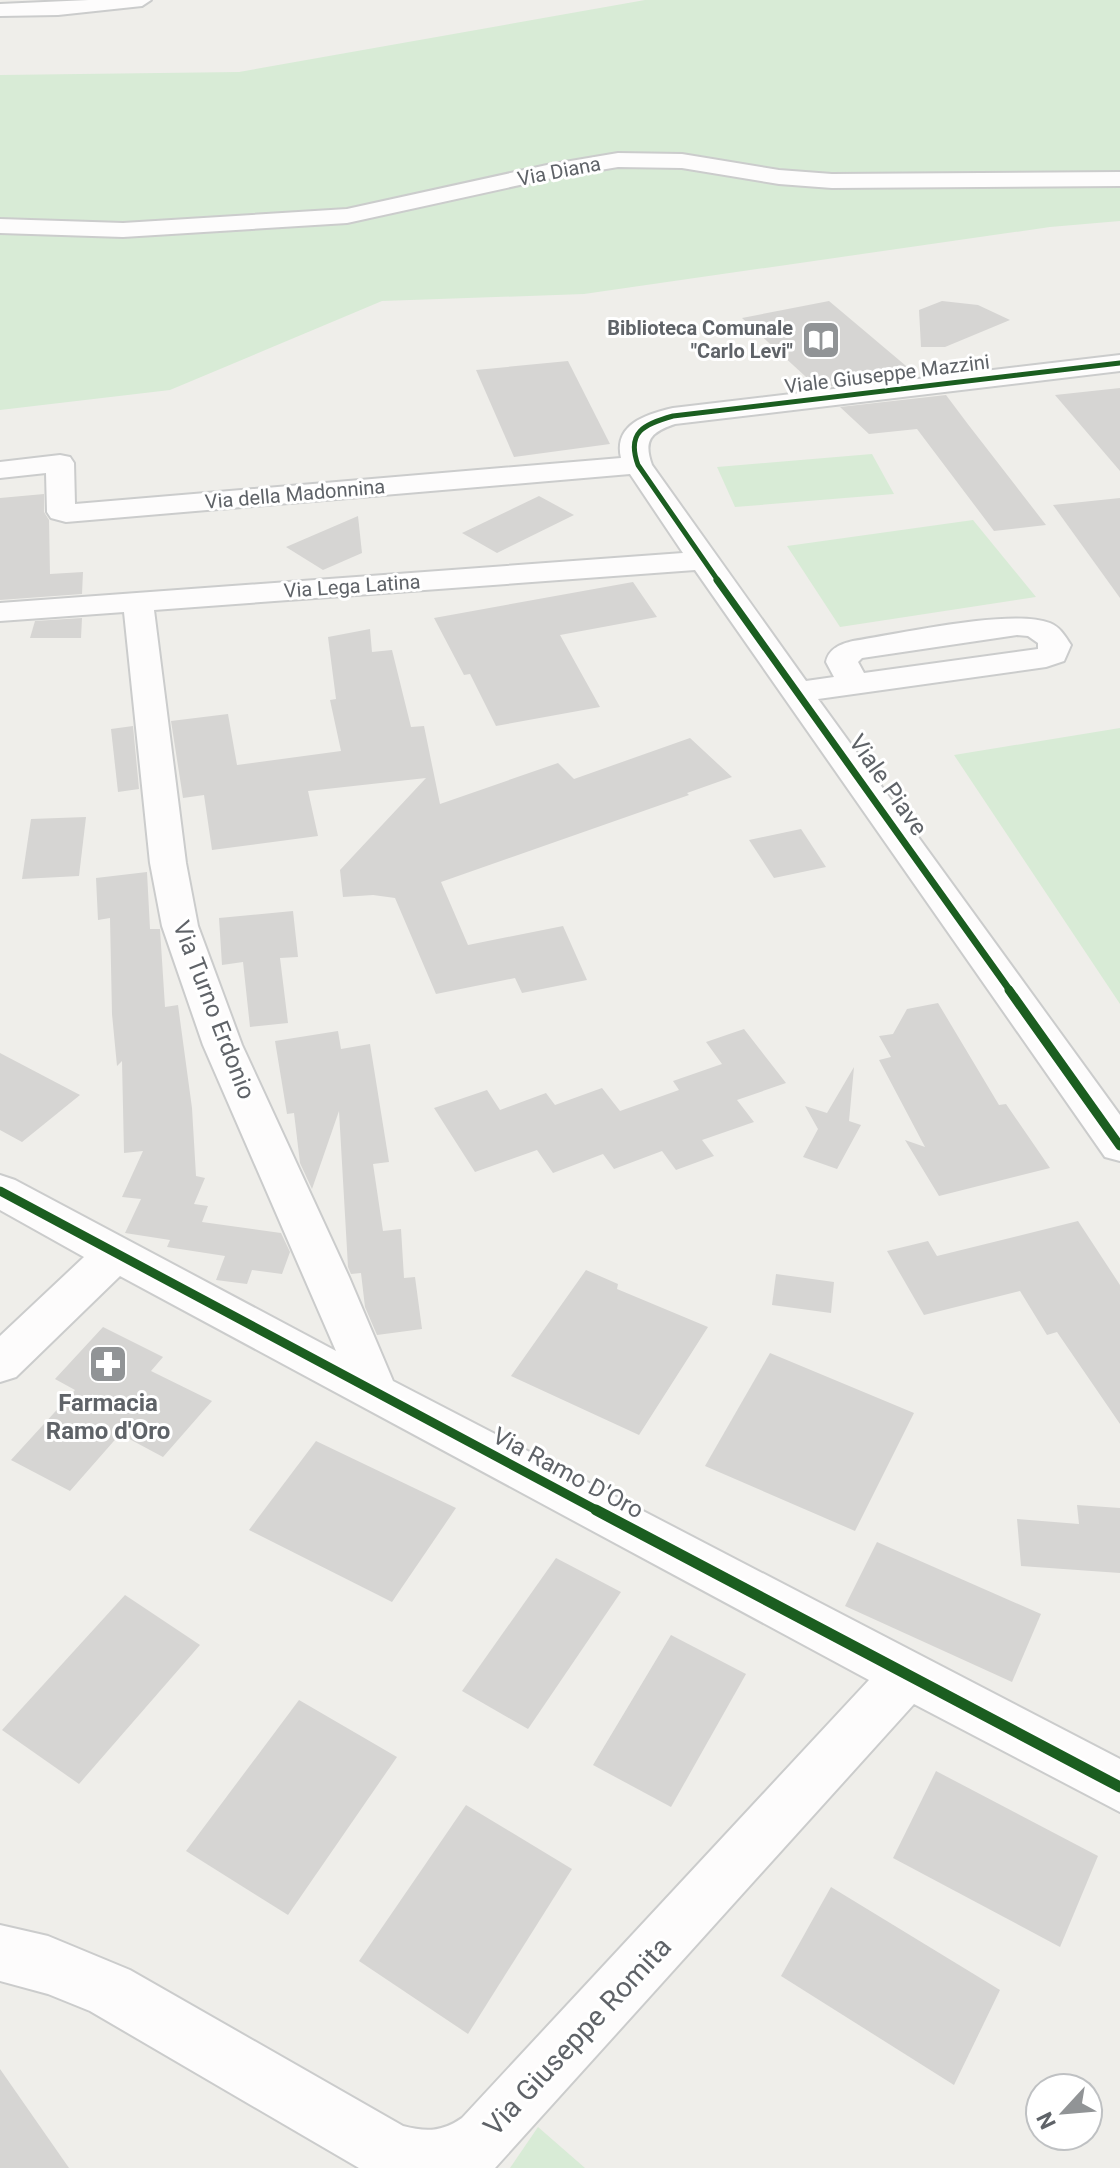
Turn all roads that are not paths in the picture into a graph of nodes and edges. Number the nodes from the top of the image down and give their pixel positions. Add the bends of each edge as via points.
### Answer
1 (142, 0) edge
2 (0, 10) edge
3 (1120, 179) edge
4 (0, 226) edge
5 (1120, 363) edge
6 (643, 442) junction
7 (0, 470) edge
8 (703, 560) junction
9 (138, 602) junction
10 (0, 612) edge
11 (854, 684) junction
12 (797, 692) junction
13 (1120, 1146) edge
14 (0, 1191) edge
15 (115, 1254) junction
16 (0, 1364) edge
17 (375, 1394) junction
18 (907, 1675) junction
19 (1120, 1787) edge
20 (0, 1953) edge

1 - 2 street
3 - 4 street, Via Diana via 832,181 634,159 569,167 347,216 123,230
5 - 6 street, Viale Giuseppe Mazzini via 691,413
6 - 7 street, Via della Madonnina via 66,513 61,512 60,463
6 - 8 street, Viale Piave
8 - 9 street, Via Lega Latina
8 - 12 street, Viale Piave
9 - 10 street, Via Lega Latina
9 - 17 street, Via Turno Erdonio via 148,717 178,921 237,1074
11 - 11 street via 1046,657 1055,645 1037,628 1017,626 853,650 842,662
11 - 12 street
12 - 13 street, Viale Piave
14 - 15 street, Via Ramo D'Oro
15 - 16 street
15 - 17 street, Via Ramo D'Oro
17 - 18 street, Via Ramo D'Oro
18 - 19 street, Via Ramo D'Oro
18 - 20 street, Via Giuseppe Romita via 483,2139 439,2163 385,2149 110,1990

